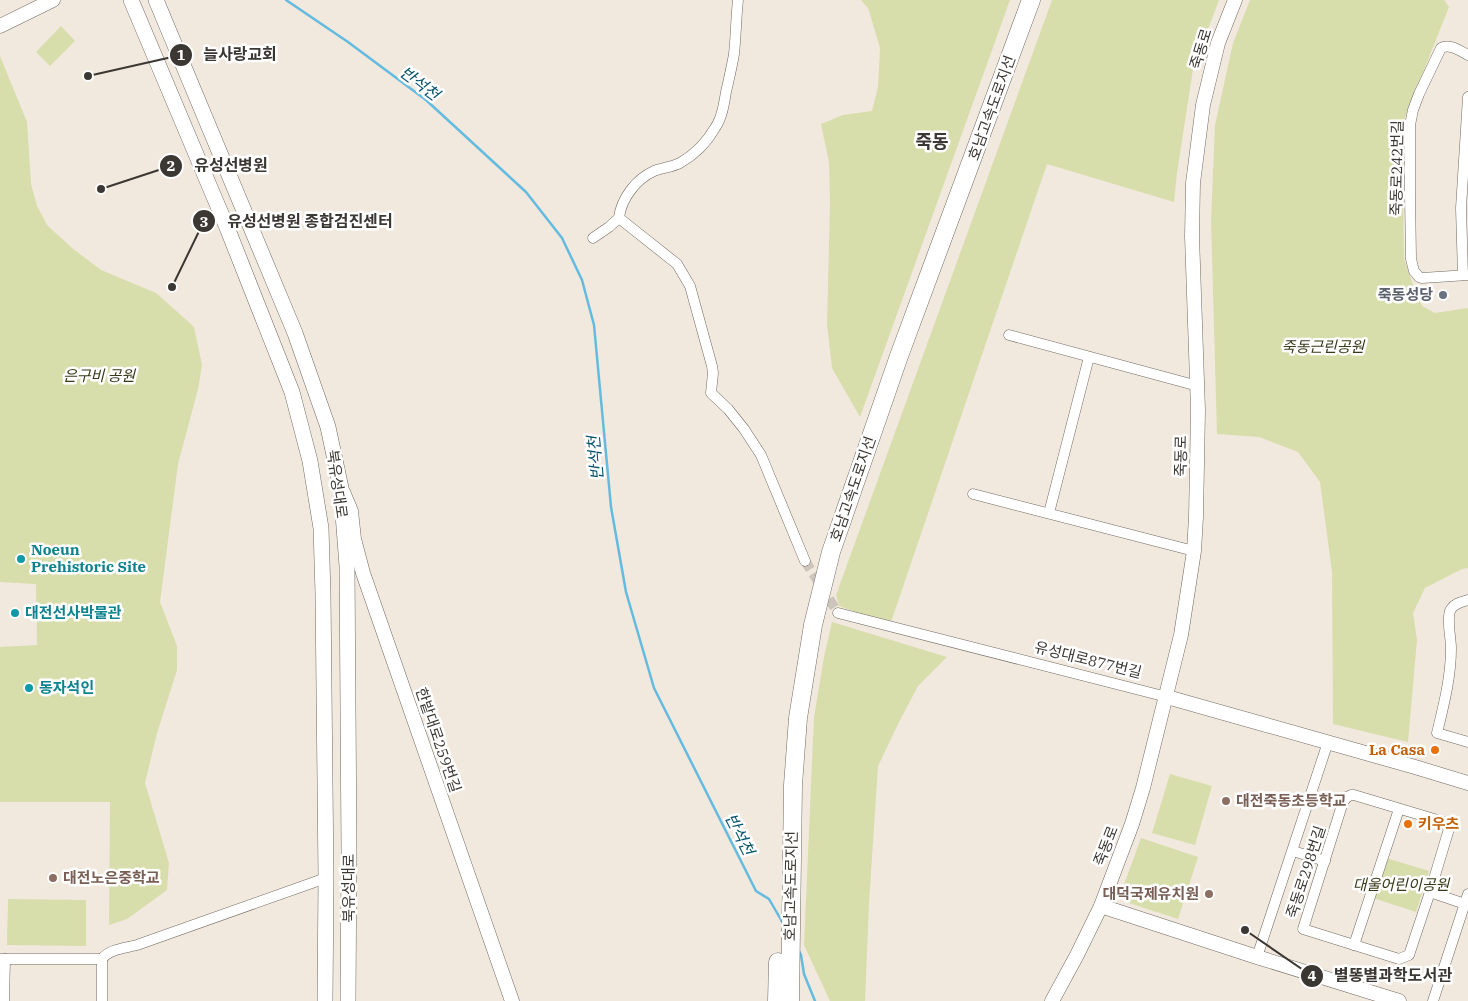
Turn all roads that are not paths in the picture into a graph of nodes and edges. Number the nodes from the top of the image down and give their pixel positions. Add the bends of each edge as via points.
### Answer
1 (53, 0) edge
2 (131, 0) edge
3 (156, 0) edge
4 (738, 0) edge
5 (1019, 0) edge
6 (1030, 0) edge
7 (1235, 0) edge
8 (0, 26) edge
9 (1468, 55) edge
10 (1468, 96) edge
11 (619, 218) junction
12 (593, 238) dead end
13 (1466, 275) edge
14 (1009, 335) dead end
15 (1089, 357) junction
16 (1198, 386) junction
17 (341, 488) junction
18 (973, 494) dead end
19 (1049, 513) junction
20 (1194, 551) junction
21 (806, 561) tunnel mouth
22 (1468, 600) edge
23 (838, 613) tunnel mouth
24 (1167, 697) junction
25 (1328, 742) junction
26 (1468, 742) edge
27 (1468, 783) edge
28 (1399, 808) junction
29 (1293, 851) junction
30 (1325, 861) junction
31 (326, 878) junction
32 (786, 884) junction
33 (1430, 892) junction
34 (1467, 901) edge
35 (1101, 906) junction
36 (1354, 945) junction
37 (1257, 957) junction
38 (2, 959) edge
39 (102, 959) junction
40 (4, 1001) edge
41 (102, 1001) edge
42 (325, 1001) edge
43 (348, 1001) edge
44 (512, 1001) edge
45 (777, 1001) edge
46 (790, 1001) edge
47 (1052, 1001) edge
48 (1399, 1001) edge
49 (1433, 1001) edge

1 - 8 street
2 - 31 main road, 북유성대로 via 292,392 310,461 321,528
3 - 17 main road, 북유성대로 via 295,333 328,427
4 - 11 street via 734,54 716,127 693,154 638,182 620,208
5 - 32 highway, 호남고속도로지선 via 820,552 788,717 782,785
6 - 32 highway, 호남고속도로지선 via 899,356 831,552 813,625 798,718
7 - 16 street, 죽동로 via 1218,43 1202,105 1193,183
9 - 13 street, 죽동로242번길 via 1449,46 1441,48 1419,94 1410,125 1411,259 1414,271 1422,278
10 - 13 street, 죽동로242번길 via 1461,208
11 - 12 street
11 - 21 street via 677,264 687,280 714,373 711,393 728,409 758,449
14 - 15 street
15 - 16 street
15 - 19 street
16 - 20 street, 죽동로
17 - 43 main road, 북유성대로 via 347,566
17 - 44 street, 한밭대로259번길 via 351,511 356,550
18 - 19 street
19 - 20 street
20 - 24 street, 죽동로
22 - 26 street via 1458,602 1448,618 1450,672 1437,733
23 - 24 street, 유성대로877번길
24 - 25 street, 유성대로877번길
24 - 35 street, 죽동로 via 1132,824
25 - 27 street, 유성대로877번길
25 - 29 street
28 - 30 street, 죽동로298번길 via 1354,795 1347,797
28 - 33 street, 죽동로298번길 via 1444,822 1449,829
28 - 36 street
29 - 30 street
29 - 37 street
30 - 36 street, 죽동로298번길 via 1303,929
31 - 39 street, 북유성대로 via 109,952
31 - 42 main road, 북유성대로
32 - 45 highway, 호남고속도로지선
32 - 46 highway, 호남고속도로지선
33 - 34 street
33 - 36 street, 죽동로298번길 via 1408,955 1399,959
34 - 49 street
35 - 37 street
35 - 47 street, 죽동로
37 - 48 street
38 - 39 street
38 - 40 street
39 - 41 street

